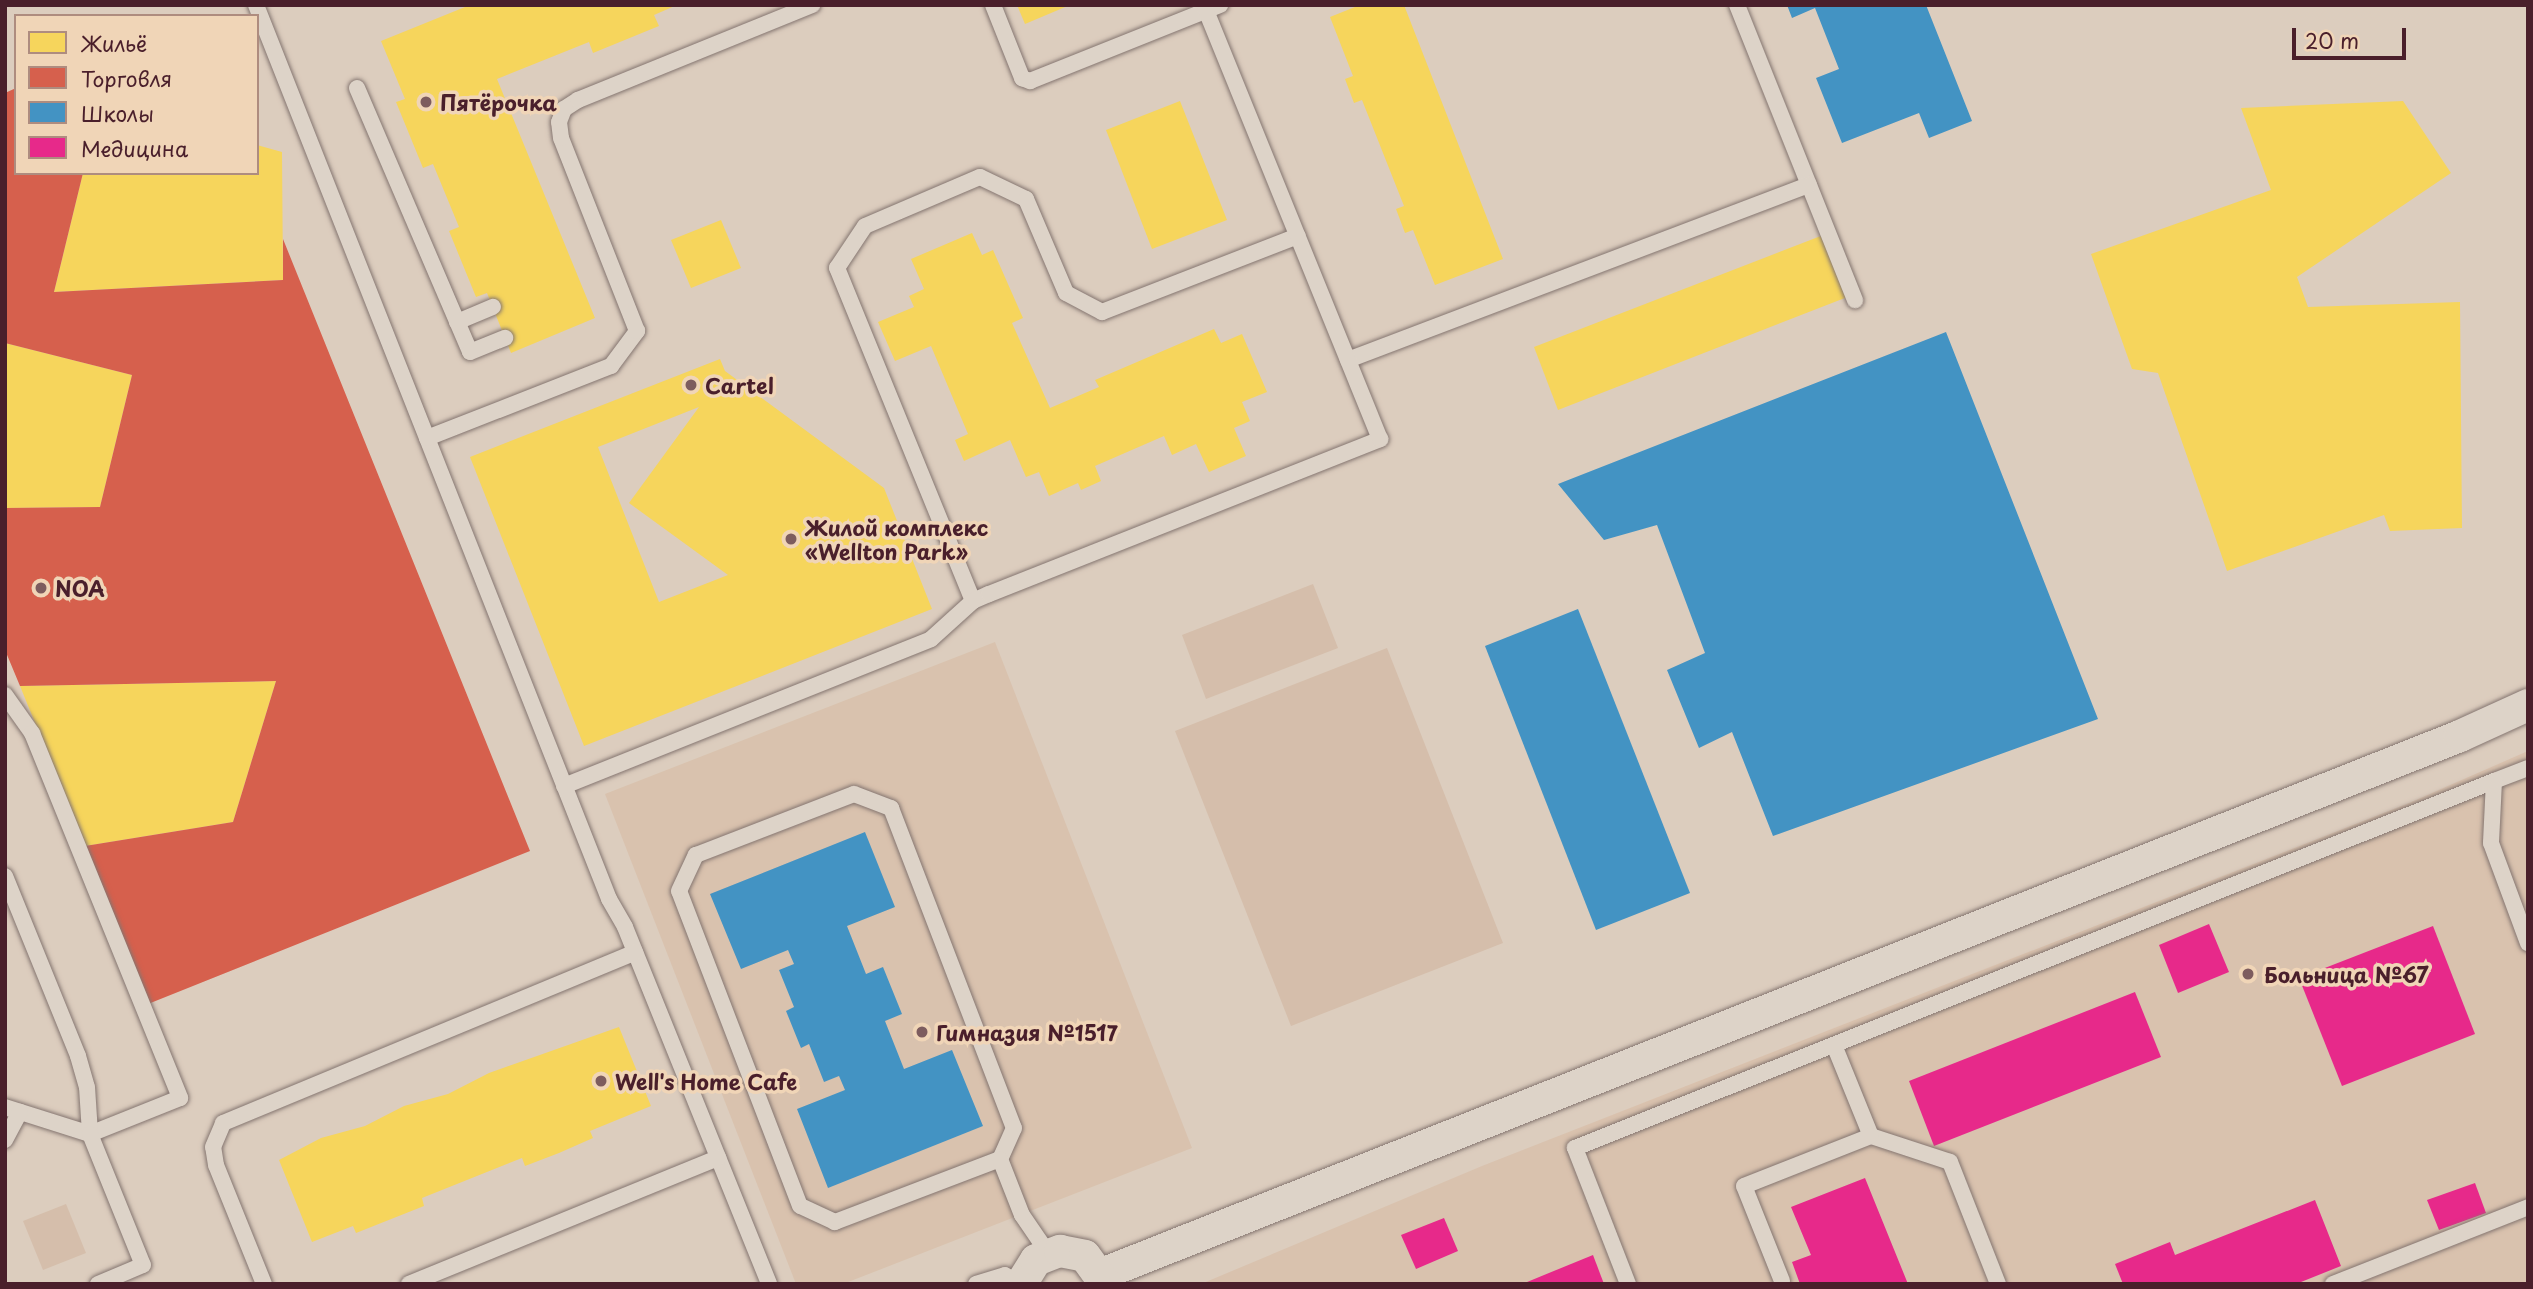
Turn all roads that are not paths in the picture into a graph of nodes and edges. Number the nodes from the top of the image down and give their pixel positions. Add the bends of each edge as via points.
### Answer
1 (812, 5) edge
2 (993, 5) edge
3 (1738, 5) edge
4 (257, 6) edge
5 (1213, 8) edge
6 (357, 88) dead end
7 (1809, 184) junction
8 (1298, 236) junction
9 (1855, 300) dead end
10 (493, 307) dead end
11 (457, 322) junction
12 (505, 338) dead end
13 (1348, 360) junction
14 (427, 438) junction
15 (973, 601) junction
16 (5, 695) edge
17 (2528, 705) edge
18 (2528, 768) edge
19 (2494, 781) junction
20 (564, 786) junction
21 (5, 876) edge
22 (2528, 943) edge
23 (635, 952) junction
24 (1834, 1045) junction
25 (13, 1110) edge
26 (90, 1135) junction
27 (1871, 1136) junction
28 (5, 1140) edge
29 (718, 1158) junction
30 (1000, 1158) junction
31 (2528, 1207) edge
32 (1048, 1253) junction
33 (1104, 1279) edge
34 (1782, 1281) dead end
35 (98, 1284) edge
36 (264, 1284) edge
37 (409, 1284) edge
38 (769, 1284) edge
39 (976, 1284) edge
40 (1021, 1284) edge
41 (1628, 1284) edge
42 (1998, 1284) edge
43 (2333, 1284) edge

1 - 14 lane via 564,109 559,122 561,138 637,331 611,366
2 - 5 lane via 1022,78 1030,81
3 - 7 lane
4 - 14 lane
5 - 8 lane
6 - 11 lane
7 - 9 lane
7 - 13 lane
8 - 13 lane
8 - 15 lane via 1102,312 1066,293 1026,199 980,177 865,226 837,268
10 - 11 lane
11 - 12 lane via 470,352
13 - 15 lane via 1380,439
14 - 20 lane
15 - 20 lane via 931,639
16 - 26 lane via 32,733 180,1098
17 - 33 street
18 - 19 lane
19 - 22 lane via 2491,843
19 - 24 lane
20 - 23 lane
21 - 26 lane via 78,1056 87,1087
23 - 29 lane
23 - 36 lane via 223,1123 213,1147 216,1165
24 - 27 lane
24 - 41 lane via 1575,1148
25 - 26 lane
25 - 28 lane
26 - 35 lane via 143,1265
27 - 34 lane via 1744,1185
27 - 42 lane via 1950,1162
29 - 37 lane
29 - 38 lane
30 - 30 lane via 1014,1128 891,808 854,794 696,855 678,891 800,1206 835,1222
30 - 32 lane via 1022,1214
31 - 43 lane
32 - 33 street via 1073,1251 1085,1256
32 - 40 street via 1026,1271
39 - 40 lane via 1004,1275

